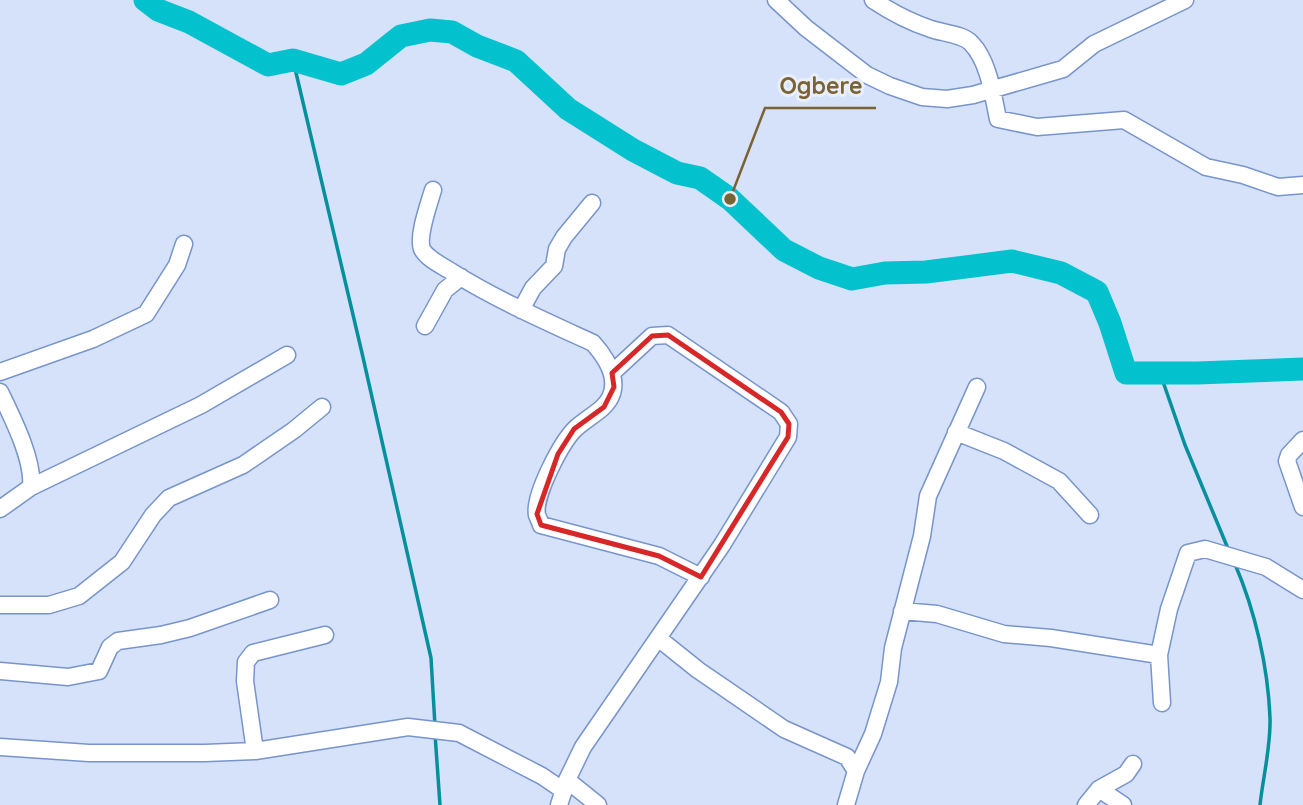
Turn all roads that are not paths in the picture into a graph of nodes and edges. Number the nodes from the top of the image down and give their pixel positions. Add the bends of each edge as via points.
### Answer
1 (775, 0) edge
2 (873, 0) edge
3 (1185, 0) edge
4 (992, 90) junction
5 (1303, 185) edge
6 (433, 190) dead end
7 (592, 203) dead end
8 (184, 244) dead end
9 (461, 277) junction
10 (521, 310) junction
11 (425, 326) dead end
12 (287, 355) dead end
13 (0, 372) edge
14 (612, 373) junction
15 (976, 387) dead end
16 (0, 392) edge
17 (322, 407) dead end
18 (956, 432) junction
19 (1303, 440) edge
20 (31, 487) junction
21 (1303, 507) edge
22 (0, 509) edge
23 (1090, 515) dead end
24 (701, 577) junction
25 (1303, 590) edge
26 (270, 600) dead end
27 (0, 605) edge
28 (902, 611) junction
29 (325, 635) dead end
30 (658, 638) junction
31 (1159, 655) junction
32 (0, 671) edge
33 (1162, 703) dead end
34 (0, 747) edge
35 (255, 751) junction
36 (1133, 764) dead end
37 (856, 771) junction
38 (1099, 789) junction
39 (563, 792) edge
40 (851, 802) edge
41 (598, 805) edge
42 (1086, 805) edge
43 (1123, 805) edge

1 - 4 street via 867,75 890,86 922,97 947,99
2 - 4 street via 930,29 970,41
3 - 4 street via 1094,44 1063,69
4 - 5 street via 998,119 1037,127 1124,120 1206,167 1278,187
6 - 9 street via 421,244 436,262
7 - 10 street via 564,237 554,265
8 - 13 street via 177,265 146,314 93,339
9 - 10 street
9 - 11 street via 445,290
10 - 14 street via 593,343
12 - 20 street via 201,405
14 - 24 street via 612,395 604,407 574,429 540,493 537,514 541,525 659,556
14 - 24 street via 652,336 668,335 781,412 789,424 788,437
15 - 18 street
16 - 20 street via 27,461
17 - 27 street via 243,465 169,498 122,562 79,596 49,605
18 - 23 street via 1059,481
18 - 28 street via 928,496
19 - 21 street via 1287,461
20 - 22 street
24 - 30 street
25 - 31 street via 1266,568 1205,549 1188,552
26 - 32 street via 190,628 118,641 110,647 99,671 68,677
28 - 31 street via 937,614 1004,634
28 - 37 street via 889,682
29 - 35 street via 253,653 246,662
30 - 37 street via 784,729 847,757
30 - 39 street via 583,747
31 - 33 street
34 - 35 street via 89,753
35 - 39 street via 408,727 460,733
36 - 38 street via 1126,775
37 - 40 street
38 - 42 street
38 - 43 street
39 - 41 street

